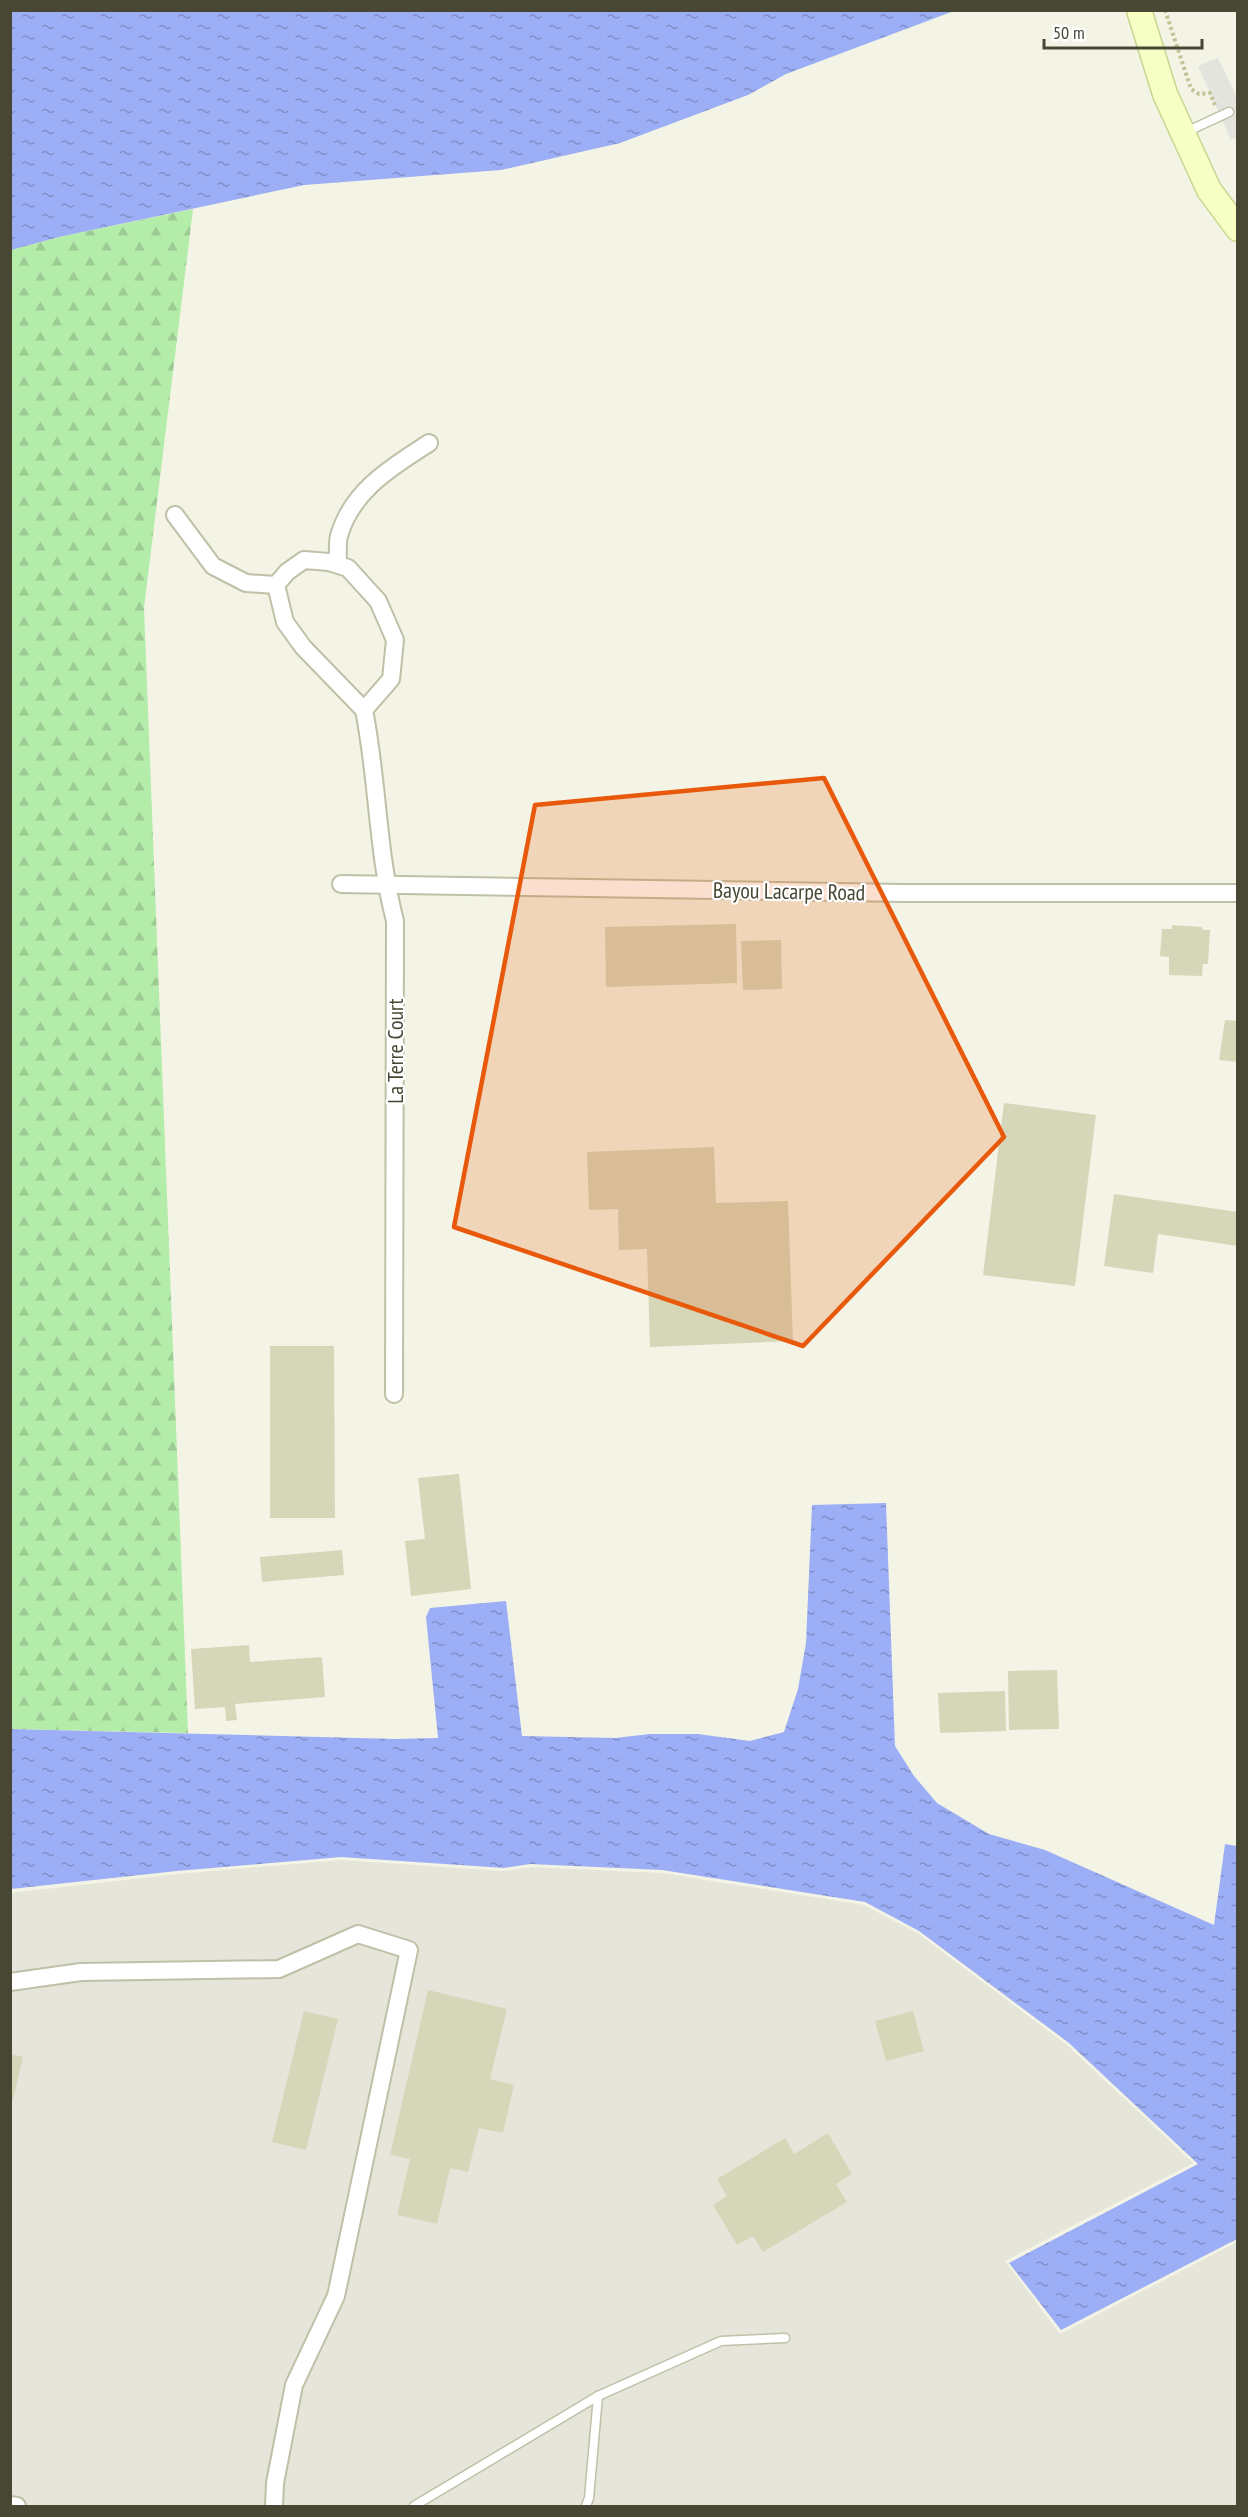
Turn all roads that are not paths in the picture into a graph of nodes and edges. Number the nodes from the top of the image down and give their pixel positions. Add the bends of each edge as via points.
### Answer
1 (1139, 10) edge
2 (1229, 112) dead end
3 (1183, 134) junction
4 (1238, 230) edge
5 (429, 443) dead end
6 (174, 515) dead end
7 (338, 564) junction
8 (276, 585) junction
9 (364, 710) junction
10 (341, 884) dead end
11 (386, 886) junction
12 (1238, 894) edge
13 (394, 1394) dead end
14 (10, 1982) edge
15 (785, 2338) dead end
16 (598, 2396) junction
17 (10, 2505) edge
18 (17, 2506) edge
19 (274, 2506) edge
20 (414, 2506) edge
21 (586, 2506) edge

1 - 3 main road via 1165,94
2 - 3 lane
3 - 4 main road via 1209,190
5 - 7 street via 380,475 354,503 339,537
6 - 8 street via 213,566 246,583
7 - 8 street via 304,560
7 - 9 street via 348,568 378,601 395,640 391,679
8 - 9 street via 285,622 303,647
9 - 11 street, La Terre Court
10 - 11 street, Bayou Lacarpe Road
11 - 12 street, Bayou Lacarpe Road
11 - 13 street, La Terre Court via 395,921
14 - 19 street via 81,1972 279,1969 358,1934 409,1950 336,2296 294,2385
15 - 16 lane via 721,2341
16 - 20 lane
16 - 21 lane
17 - 18 street

